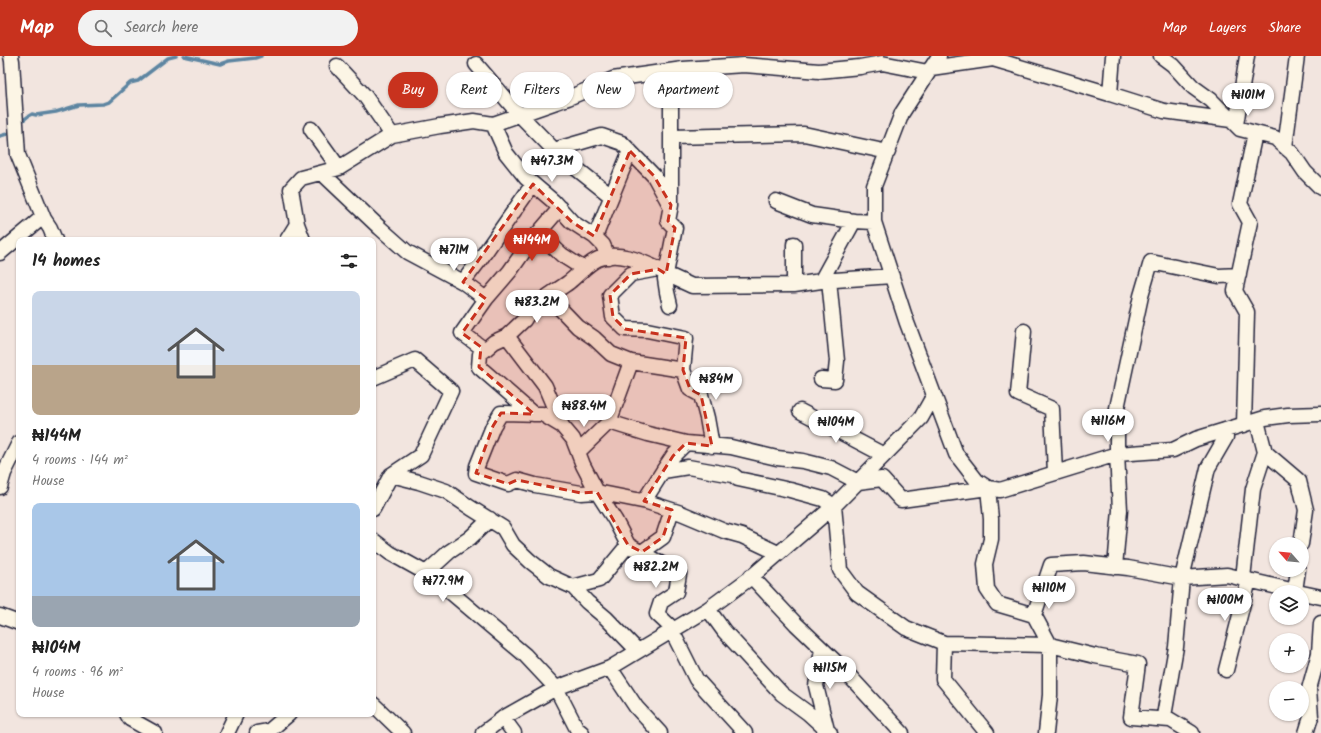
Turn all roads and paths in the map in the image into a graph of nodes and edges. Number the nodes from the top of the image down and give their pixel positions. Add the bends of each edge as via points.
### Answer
1 (11, 56) edge
2 (939, 56) edge
3 (1113, 56) edge
4 (1161, 56) edge
5 (1247, 56) edge
6 (1297, 56) edge
7 (476, 64) dead end
8 (336, 66) dead end
9 (929, 70) junction
10 (671, 71) junction
11 (1110, 94) junction
12 (519, 114) junction
13 (1234, 122) junction
14 (493, 124) junction
15 (311, 129) dead end
16 (1255, 133) junction
17 (392, 135) junction
18 (671, 137) junction
19 (1285, 147) junction
20 (554, 150) junction
21 (630, 151) junction
22 (888, 152) junction
23 (339, 168) junction
24 (322, 172) junction
25 (534, 184) junction
26 (1321, 188) edge
27 (611, 196) junction
28 (776, 201) dead end
29 (671, 205) junction
30 (560, 208) junction
31 (44, 219) junction
32 (854, 221) junction
33 (874, 222) junction
34 (297, 224) junction
35 (538, 233) junction
36 (19, 237) edge
37 (53, 237) edge
38 (289, 237) edge
39 (302, 237) edge
40 (595, 237) junction
41 (16, 240) edge
42 (794, 244) dead end
43 (0, 253) edge
44 (608, 257) junction
45 (584, 269) junction
46 (662, 271) junction
47 (1239, 275) junction
48 (892, 276) junction
49 (825, 281) junction
50 (465, 284) junction
51 (794, 285) junction
52 (551, 294) junction
53 (486, 299) junction
54 (670, 305) dead end
55 (1024, 331) dead end
56 (507, 336) junction
57 (485, 350) junction
58 (631, 362) junction
59 (683, 370) junction
60 (376, 377) edge
61 (821, 379) dead end
62 (934, 395) junction
63 (800, 411) dead end
64 (534, 414) junction
65 (1321, 414) edge
66 (608, 422) junction
67 (1250, 423) junction
68 (562, 426) junction
69 (1225, 430) junction
70 (686, 443) junction
71 (712, 446) junction
72 (16, 449) edge
73 (578, 452) junction
74 (1265, 452) junction
75 (1117, 454) junction
76 (884, 455) junction
77 (663, 471) junction
78 (1055, 474) junction
79 (390, 476) junction
80 (858, 482) junction
81 (0, 487) edge
82 (988, 488) junction
83 (597, 492) junction
84 (644, 501) junction
85 (376, 503) edge
86 (834, 506) junction
87 (672, 510) junction
88 (490, 519) junction
89 (1302, 537) edge
90 (376, 542) edge
91 (628, 545) junction
92 (642, 552) junction
93 (778, 553) junction
94 (1115, 567) junction
95 (426, 573) junction
96 (750, 576) junction
97 (1182, 578) junction
98 (1246, 579) junction
99 (1270, 585) edge
100 (573, 587) junction
101 (1309, 594) edge
102 (1321, 597) edge
103 (708, 609) junction
104 (1034, 615) junction
105 (0, 616) edge
106 (16, 622) edge
107 (1321, 622) edge
108 (673, 631) junction
109 (944, 643) junction
110 (1050, 645) junction
111 (822, 649) junction
112 (638, 651) junction
113 (610, 668) junction
114 (1226, 670) dead end
115 (556, 688) junction
116 (376, 707) edge
117 (129, 717) edge
118 (235, 717) edge
119 (285, 717) edge
120 (503, 718) junction
121 (1170, 720) junction
122 (828, 732) edge
123 (155, 733) edge
124 (227, 733) edge
125 (257, 733) edge
126 (403, 733) edge
127 (483, 733) edge
128 (514, 733) edge
129 (582, 733) edge
130 (660, 733) edge
131 (745, 733) edge
132 (902, 733) edge
133 (987, 733) edge
134 (1046, 733) edge
135 (1192, 733) edge
136 (1306, 733) edge

1 - 31 street via 18,155
2 - 9 street
3 - 11 street
4 - 13 street
5 - 13 street
6 - 19 street
7 - 12 street
8 - 17 street via 365,96
9 - 10 street via 882,63 819,71 744,65
9 - 11 street via 992,58
9 - 22 street via 902,113
10 - 12 street via 613,79 568,98
10 - 18 street
11 - 13 street via 1164,111
12 - 14 street
12 - 20 street
13 - 16 street via 1240,129
14 - 17 street via 474,121
14 - 25 street via 506,153
15 - 23 street
16 - 19 street via 1275,138
16 - 47 street via 1240,204 1250,222
17 - 23 street
18 - 22 street via 804,134
18 - 29 street
19 - 26 street
20 - 21 street via 602,136 622,143
20 - 27 street
21 - 27 street
21 - 29 street via 654,176
22 - 33 street via 874,186
23 - 24 street
24 - 34 street via 301,178 292,189
24 - 50 street via 407,252
25 - 30 street
25 - 50 street via 463,282
27 - 40 street
28 - 32 street via 812,215
29 - 46 street via 668,221 675,228
30 - 35 street
30 - 40 street via 572,222
31 - 36 street
31 - 37 street
32 - 33 street
32 - 49 street
33 - 48 street
34 - 38 street
34 - 39 street
35 - 45 street via 562,255
35 - 53 street
40 - 44 street via 603,245
41 - 43 street
42 - 51 street
44 - 45 street via 599,259
44 - 46 street via 615,255 644,262
45 - 52 street
46 - 51 street via 692,286
46 - 54 street
46 - 59 street via 631,274 610,295 613,317 625,328 686,338
47 - 67 street via 1235,291 1247,312
47 - 75 street via 1219,276 1151,262 1141,296 1117,408
48 - 49 street
48 - 62 street
49 - 51 street
49 - 61 street via 837,362 835,380
50 - 53 street
52 - 56 street via 532,307 524,320
52 - 58 street via 549,297 578,327 611,354
53 - 57 street via 462,333
55 - 78 street via 1018,394 1052,409
56 - 57 street
56 - 68 street via 545,386
57 - 64 street via 480,354 479,367
58 - 59 street
58 - 66 street
59 - 71 street via 690,389 701,395
60 - 79 street via 415,360 451,391 421,455
62 - 76 street via 922,418
62 - 82 street via 956,454 977,480
63 - 76 street
64 - 68 street via 542,414
64 - 83 street via 502,413 493,426 476,473 508,484 517,480 573,492
65 - 67 street via 1288,415
66 - 70 street
66 - 73 street
67 - 69 street
67 - 74 street
68 - 73 street via 573,440
69 - 75 street via 1196,439 1173,450
69 - 97 street via 1226,437 1208,468
70 - 71 street
70 - 77 street
71 - 80 street via 731,447 777,458 803,461 831,468
72 - 81 street
73 - 83 street
74 - 89 street via 1298,481 1306,510
74 - 98 street via 1253,489
75 - 78 street
75 - 94 street via 1120,510
76 - 80 street
77 - 84 street
77 - 86 street via 688,467 733,476 823,499
78 - 82 street via 1000,490
79 - 85 street
79 - 88 street via 446,491
80 - 82 street via 882,479 901,500
80 - 86 street
82 - 104 street via 992,519 991,539 985,564 987,589 996,604
83 - 84 street
83 - 91 street
84 - 87 street
86 - 93 street
86 - 109 street via 840,570 857,593 906,628
87 - 92 street via 662,537
87 - 93 street via 742,536
88 - 95 street
88 - 100 street via 503,528 513,545 530,561 549,576
90 - 95 street
91 - 92 street
91 - 100 street via 599,580
92 - 108 street via 657,563 680,574 676,592 661,602 657,614
93 - 96 street
94 - 97 street
94 - 104 street via 1084,563 1052,565
95 - 115 street via 525,655
96 - 103 street
96 - 111 street
97 - 98 street via 1227,575
97 - 121 street via 1176,647 1164,716
98 - 99 street
98 - 114 street
100 - 112 street
101 - 102 street
103 - 108 street
103 - 122 street via 724,631 782,694
104 - 110 street
105 - 106 street
107 - 136 street via 1319,653 1309,689 1311,717
108 - 112 street
108 - 131 street via 696,679
109 - 110 street
109 - 133 street via 943,679
110 - 121 street via 1138,664 1131,717
110 - 134 street via 1050,695
111 - 122 street via 816,686
111 - 132 street
112 - 113 street
113 - 115 street
113 - 130 street via 636,707
115 - 120 street
115 - 129 street via 577,729
116 - 126 street
117 - 123 street
118 - 124 street
119 - 125 street via 269,731
120 - 127 street
120 - 128 street
121 - 135 street

